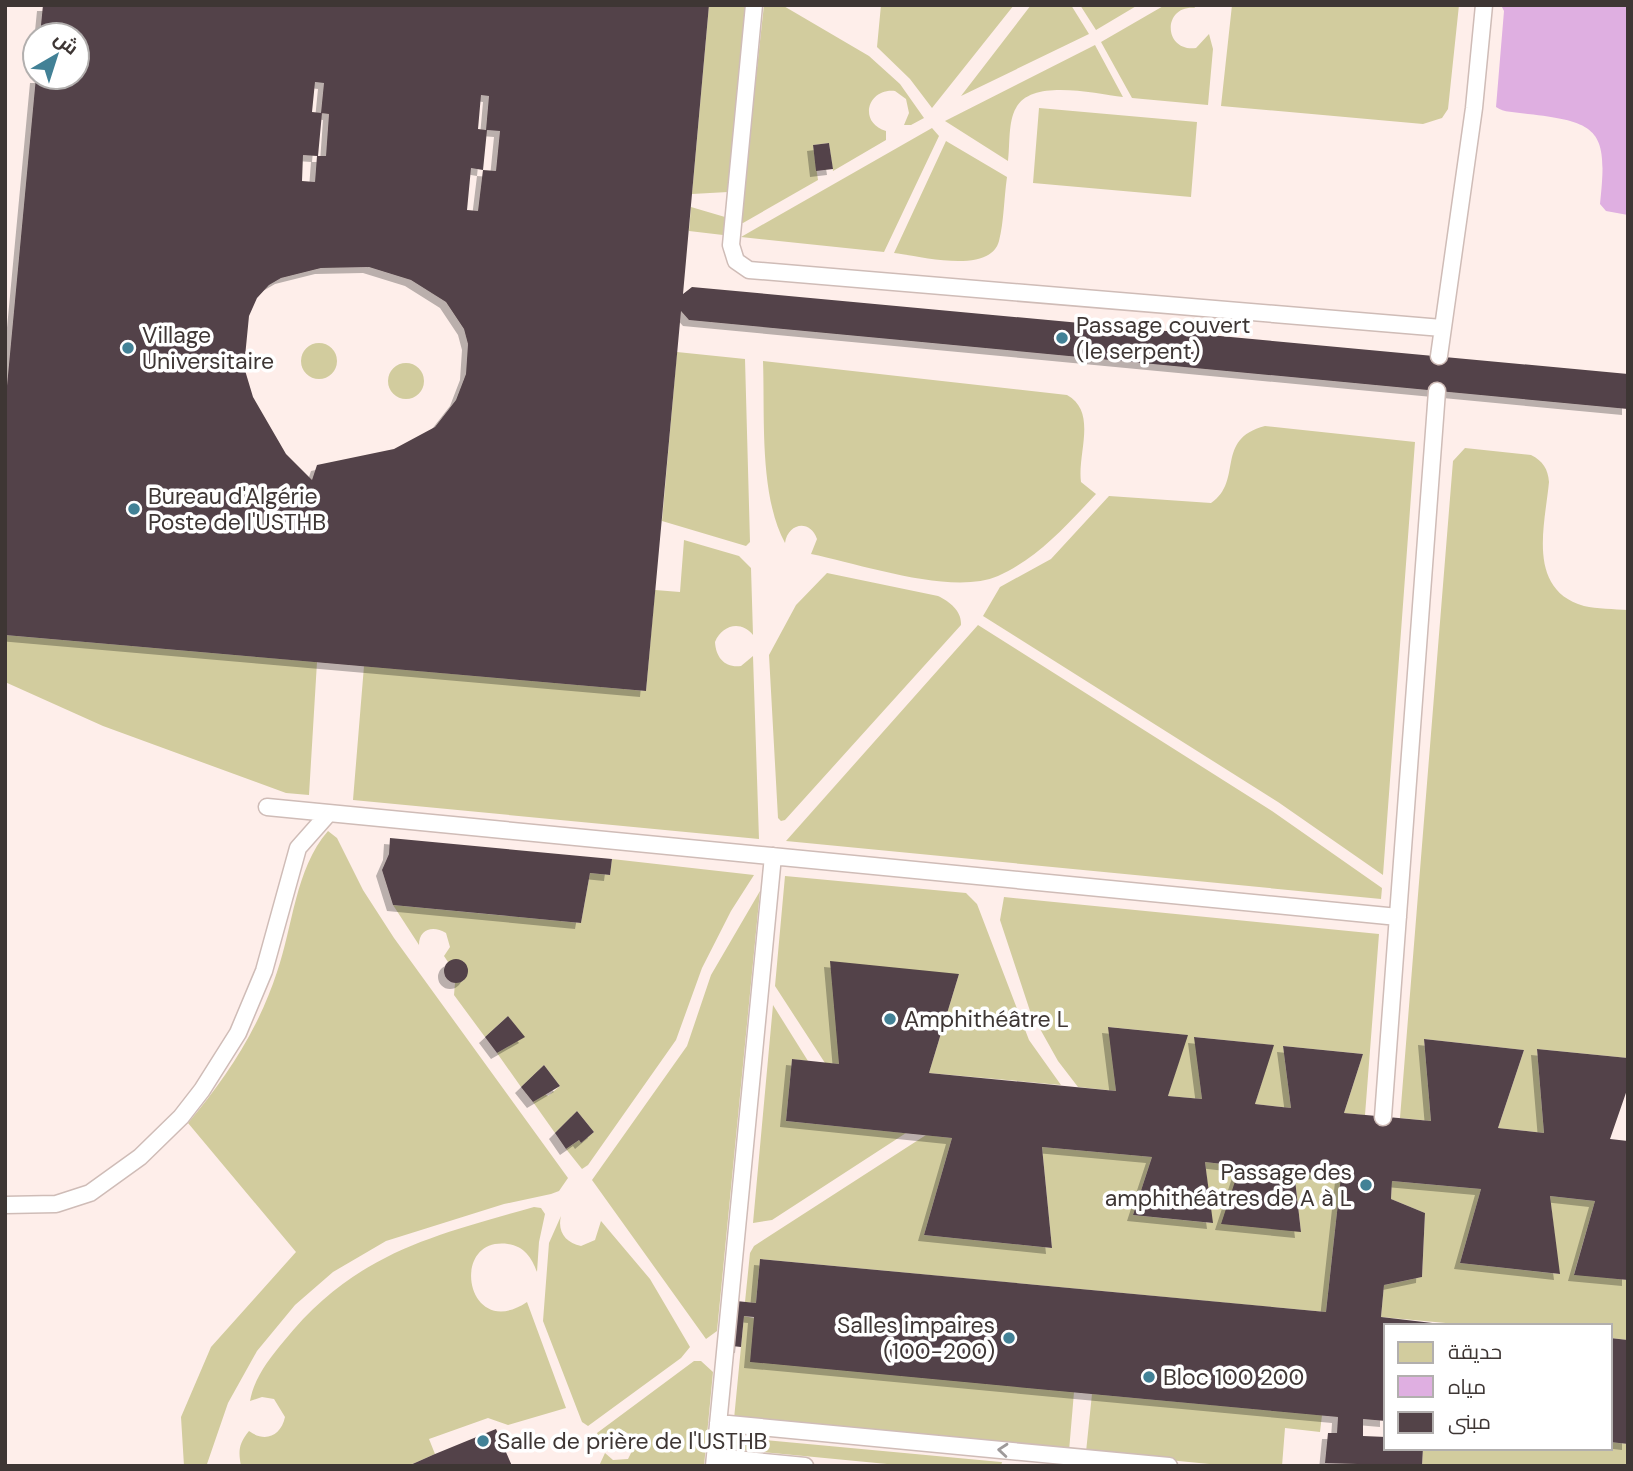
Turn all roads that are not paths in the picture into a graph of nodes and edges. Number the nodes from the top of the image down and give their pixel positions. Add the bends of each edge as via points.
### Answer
1 (754, 5) edge
2 (1484, 5) edge
3 (1442, 328) junction
4 (1439, 356) dead end
5 (1437, 391) dead end
6 (267, 807) dead end
7 (328, 813) junction
8 (773, 856) junction
9 (1398, 917) junction
10 (1382, 1117) dead end
11 (5, 1205) edge
12 (718, 1423) junction
13 (715, 1462) edge
14 (805, 1466) edge
15 (1169, 1466) edge

1 - 3 lane via 731,245 736,261 750,270
2 - 3 lane
3 - 4 lane
5 - 9 lane
6 - 7 lane
7 - 8 lane
7 - 11 lane via 298,848 264,971 238,1033 181,1117 140,1157 90,1193 56,1204
8 - 9 lane
8 - 12 lane
9 - 10 lane
12 - 13 lane
15 -> 12 lane
13 - 14 lane

